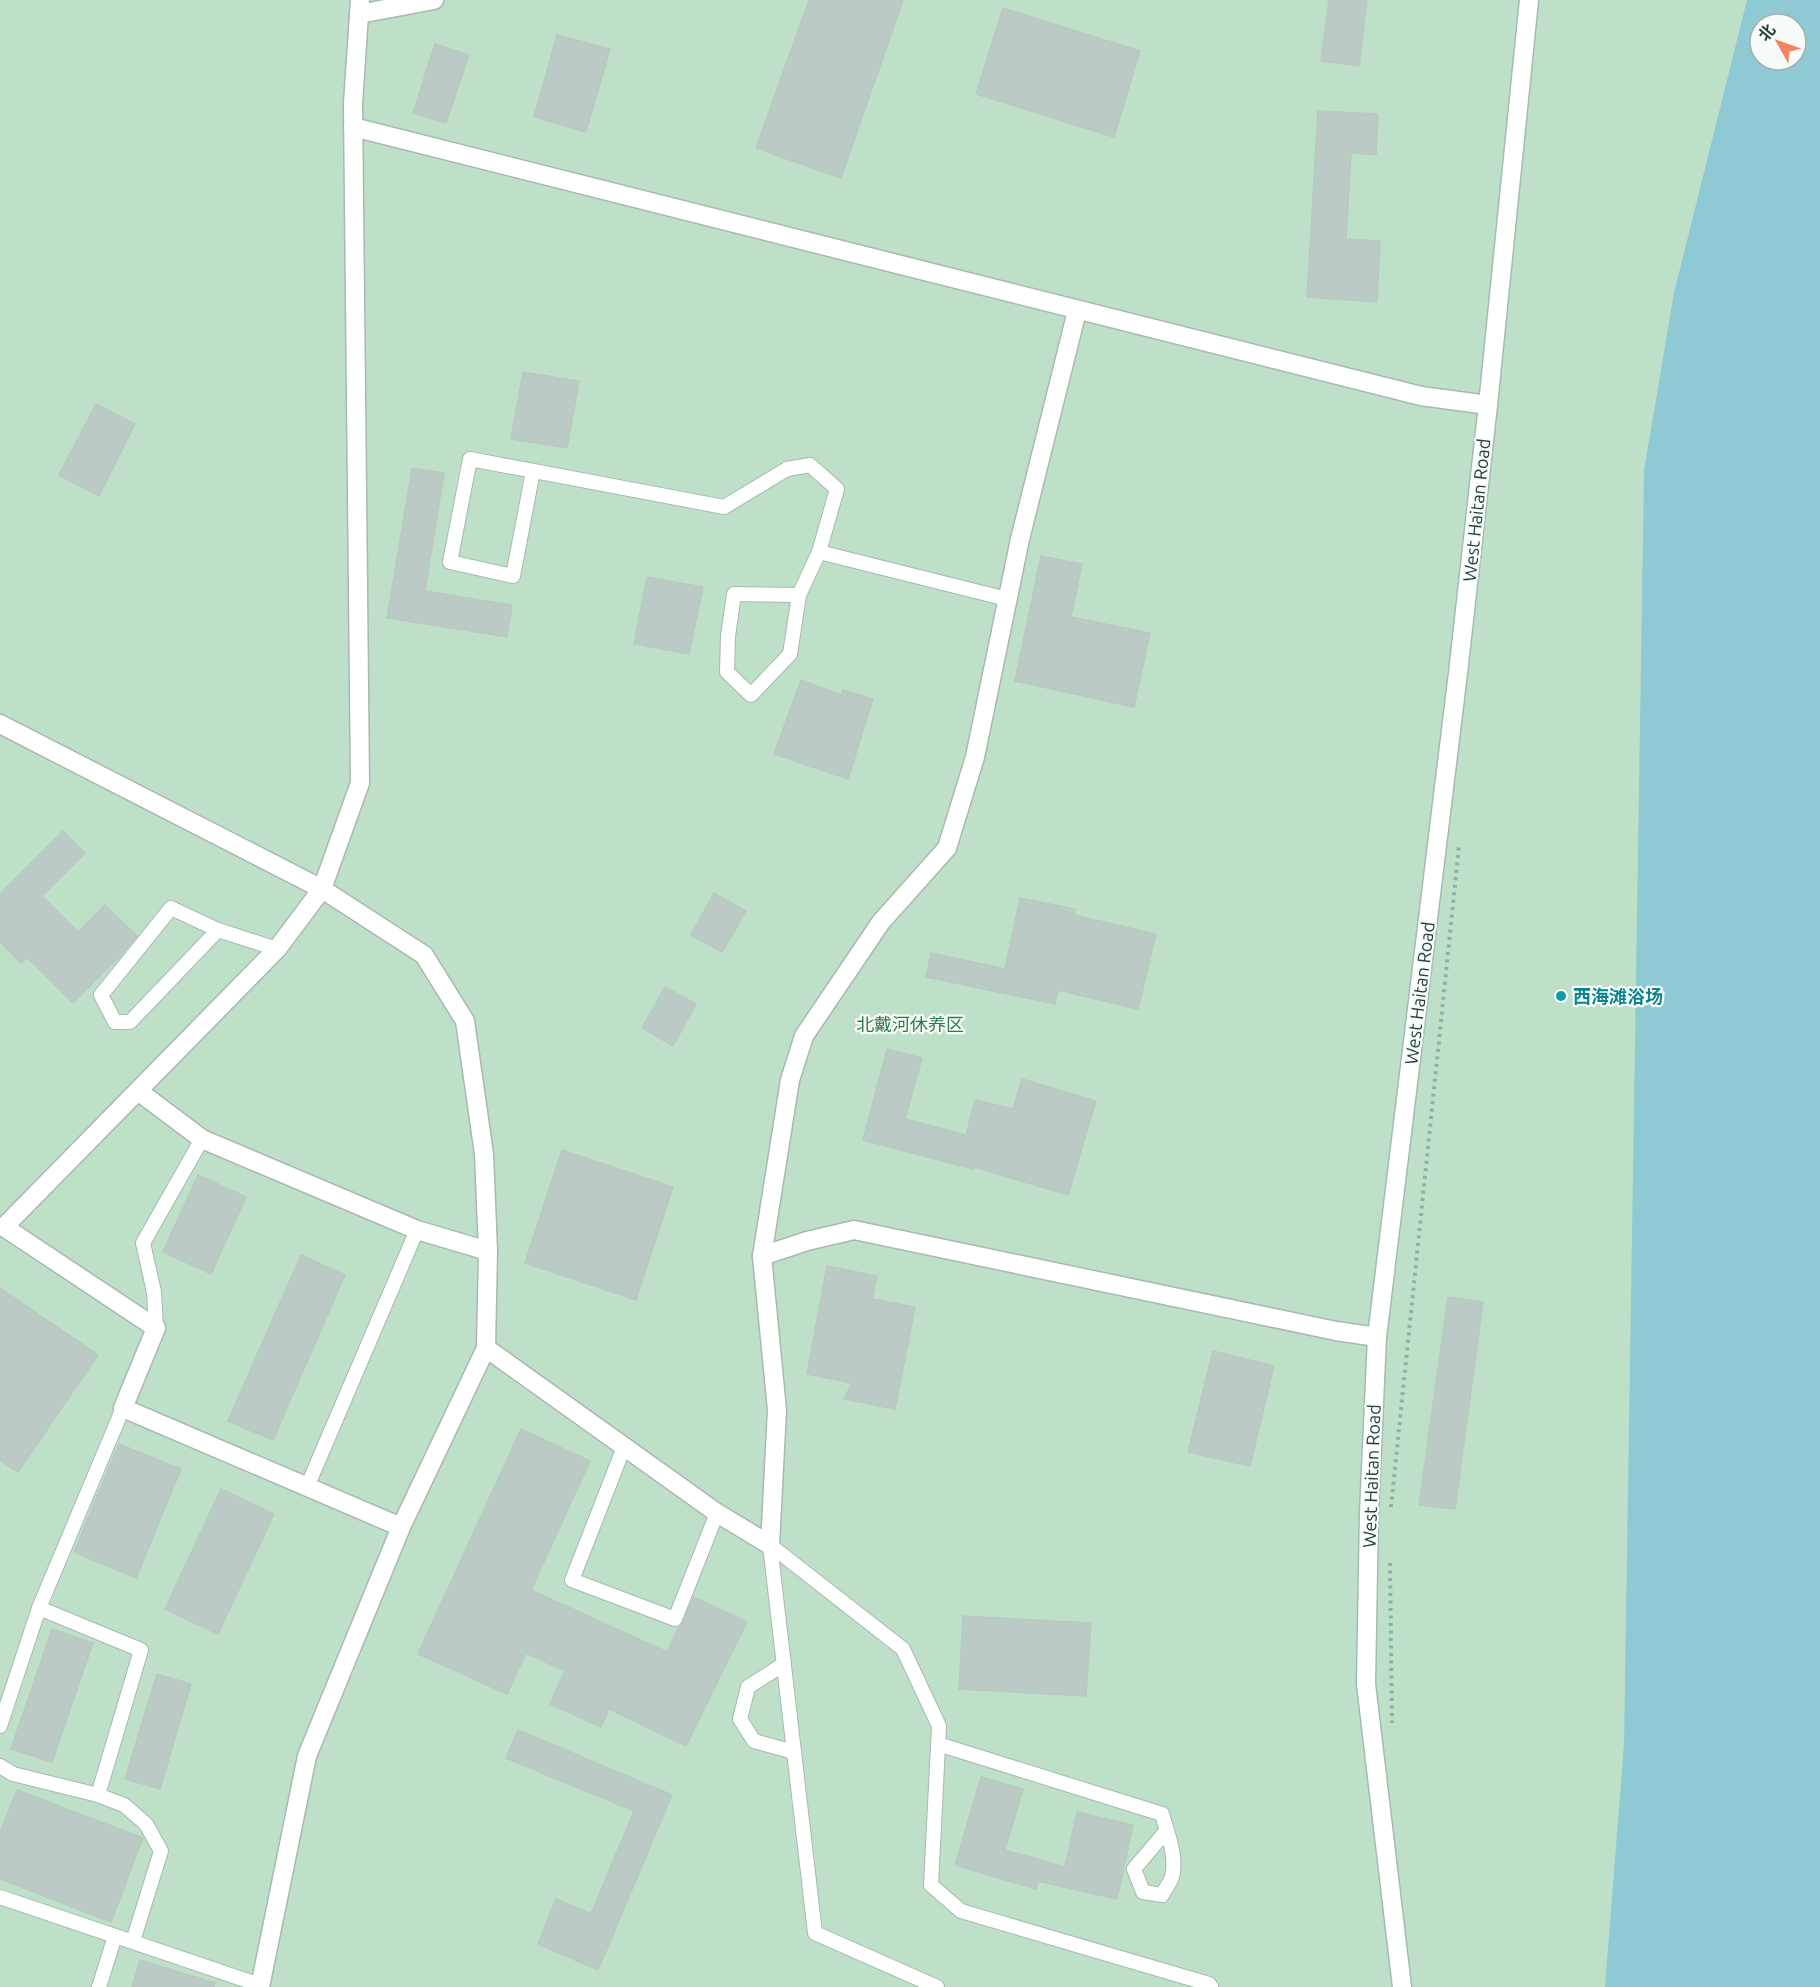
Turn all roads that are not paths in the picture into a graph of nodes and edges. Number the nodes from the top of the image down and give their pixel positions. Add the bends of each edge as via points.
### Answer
1 (434, 0) edge
2 (1529, 0) edge
3 (360, 7) edge
4 (353, 127) junction
5 (1077, 311) junction
6 (1488, 405) junction
7 (533, 471) junction
8 (819, 552) junction
9 (799, 595) junction
10 (1007, 599) junction
11 (0, 724) edge
12 (322, 889) junction
13 (218, 930) junction
14 (276, 949) junction
15 (138, 1091) junction
16 (202, 1139) junction
17 (417, 1230) junction
18 (488, 1251) junction
19 (762, 1256) junction
20 (156, 1328) junction
21 (1377, 1337) junction
22 (486, 1348) junction
23 (123, 1408) junction
24 (624, 1447) junction
25 (307, 1487) junction
26 (717, 1513) junction
27 (401, 1527) junction
28 (770, 1545) junction
29 (39, 1608) junction
30 (784, 1664) junction
31 (0, 1726) edge
32 (938, 1744) junction
33 (794, 1752) junction
34 (0, 1766) edge
35 (98, 1795) junction
36 (1167, 1830) dead end
37 (0, 1897) edge
38 (115, 1935) junction
39 (133, 1941) junction
40 (260, 1986) edge
41 (99, 1987) edge
42 (937, 1987) edge
43 (1211, 1987) edge
44 (1402, 1987) edge

1 - 3 street
2 - 6 street, West Haitan Road
3 - 4 street
4 - 5 street
4 - 12 street via 360,783
5 - 6 street via 1421,396
5 - 10 street
6 - 21 street, West Haitan Road
7 - 7 lane via 470,459 450,562 513,576
7 - 8 lane via 724,507 787,469 810,465 837,489
8 - 9 lane
8 - 10 lane
9 - 9 lane via 734,594 727,672 752,695 789,654
10 - 19 street via 975,757 947,848 881,922 804,1036 790,1080
11 - 12 street
12 - 14 street
12 - 18 street via 424,955 465,1021 484,1154
13 - 13 lane via 171,908 100,995 115,1022 130,1022
13 - 14 lane
14 - 15 street
15 - 16 street
15 - 20 street via 4,1227
16 - 17 street
16 - 20 lane via 143,1244 154,1292
17 - 18 street
17 - 25 lane
18 - 22 street
19 - 21 street via 855,1230
19 - 28 street via 777,1410
20 - 23 street
21 - 44 street, West Haitan Road via 1366,1684
22 - 24 street
22 - 27 street
23 - 25 street
23 - 29 lane
24 - 26 street
24 - 26 lane via 572,1580 675,1619
25 - 27 street
26 - 28 street
27 - 40 street via 307,1756
28 - 30 lane
28 - 32 lane via 903,1649 939,1726
29 - 31 lane
29 - 35 lane via 141,1650
30 - 33 lane
30 - 33 lane via 748,1687 740,1719 754,1741
32 - 36 lane via 1162,1814
32 - 43 lane via 931,1885 961,1911
33 - 42 lane via 815,1934
34 - 35 lane via 13,1774
35 - 39 lane via 124,1805 146,1824 161,1851
37 - 38 lane
38 - 39 lane
38 - 41 lane
39 - 40 lane

